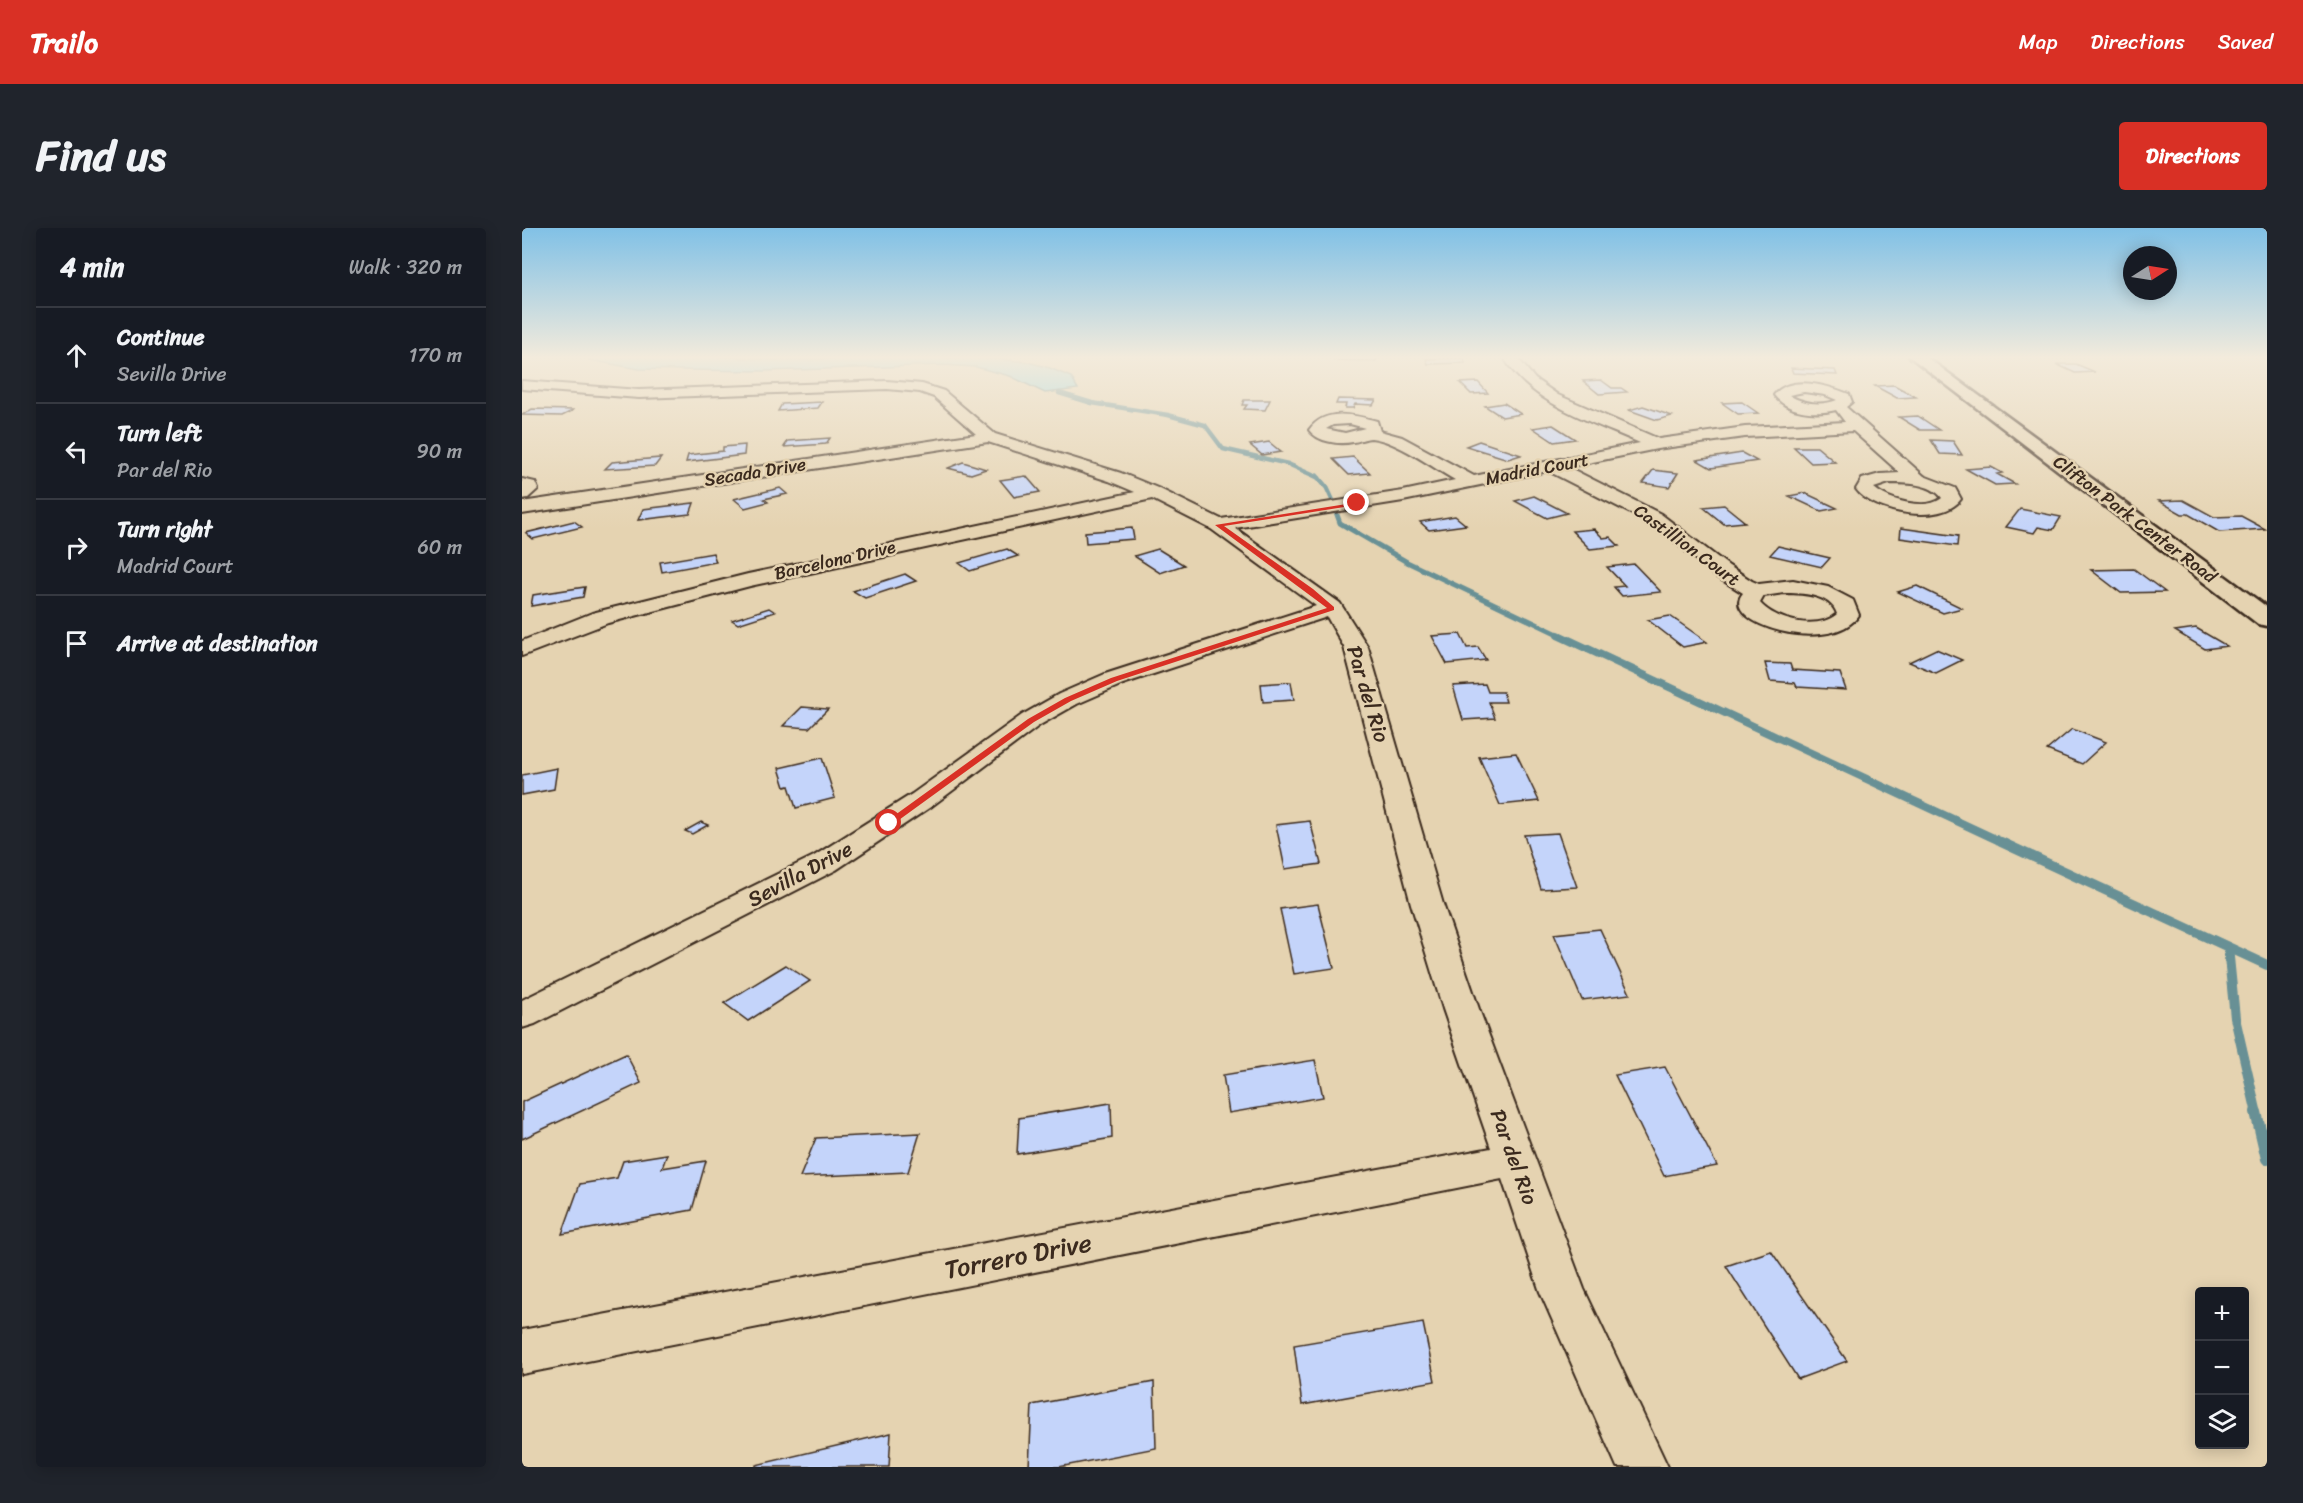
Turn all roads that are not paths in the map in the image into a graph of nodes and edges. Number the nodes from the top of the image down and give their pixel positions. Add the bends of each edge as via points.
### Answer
1 (962, 414) edge
2 (1589, 414) edge
3 (1846, 414) edge
4 (1993, 414) edge
5 (1857, 426) junction
6 (1369, 433) dead end
7 (989, 437) junction
8 (1657, 444) junction
9 (1553, 467) junction
10 (1918, 480) dead end
11 (1472, 482) junction
12 (522, 484) edge
13 (1154, 493) junction
14 (522, 494) edge
15 (522, 508) edge
16 (1218, 525) junction
17 (1757, 591) dead end
18 (1332, 608) junction
19 (2267, 619) edge
20 (522, 649) edge
21 (522, 1015) edge
22 (1515, 1160) junction
23 (522, 1352) edge
24 (1642, 1467) edge

1 - 7 street, Par del Rio
2 - 8 street
3 - 5 street
4 - 19 street, Clifton Park Center Road
5 - 8 street, Madrid Court via 1745,432
5 - 10 street
6 - 11 street via 1395,440
7 - 13 street, Par del Rio
7 - 15 street, Secada Drive
8 - 9 street, Madrid Court
9 - 11 street, Madrid Court
9 - 17 street, Castillion Court via 1633,505 1668,527 1736,582
11 - 16 street, Madrid Court
12 - 14 street via 529,489
13 - 16 street, Par del Rio
13 - 20 street, Barcelona Drive via 748,580 600,618
16 - 18 street, Par del Rio
18 - 21 street, Sevilla Drive via 1068,699 1031,720 922,800 825,863
18 - 22 street, Par del Rio via 1356,647 1427,904
22 - 23 street, Torrero Drive
22 - 24 street, Par del Rio via 1563,1292

